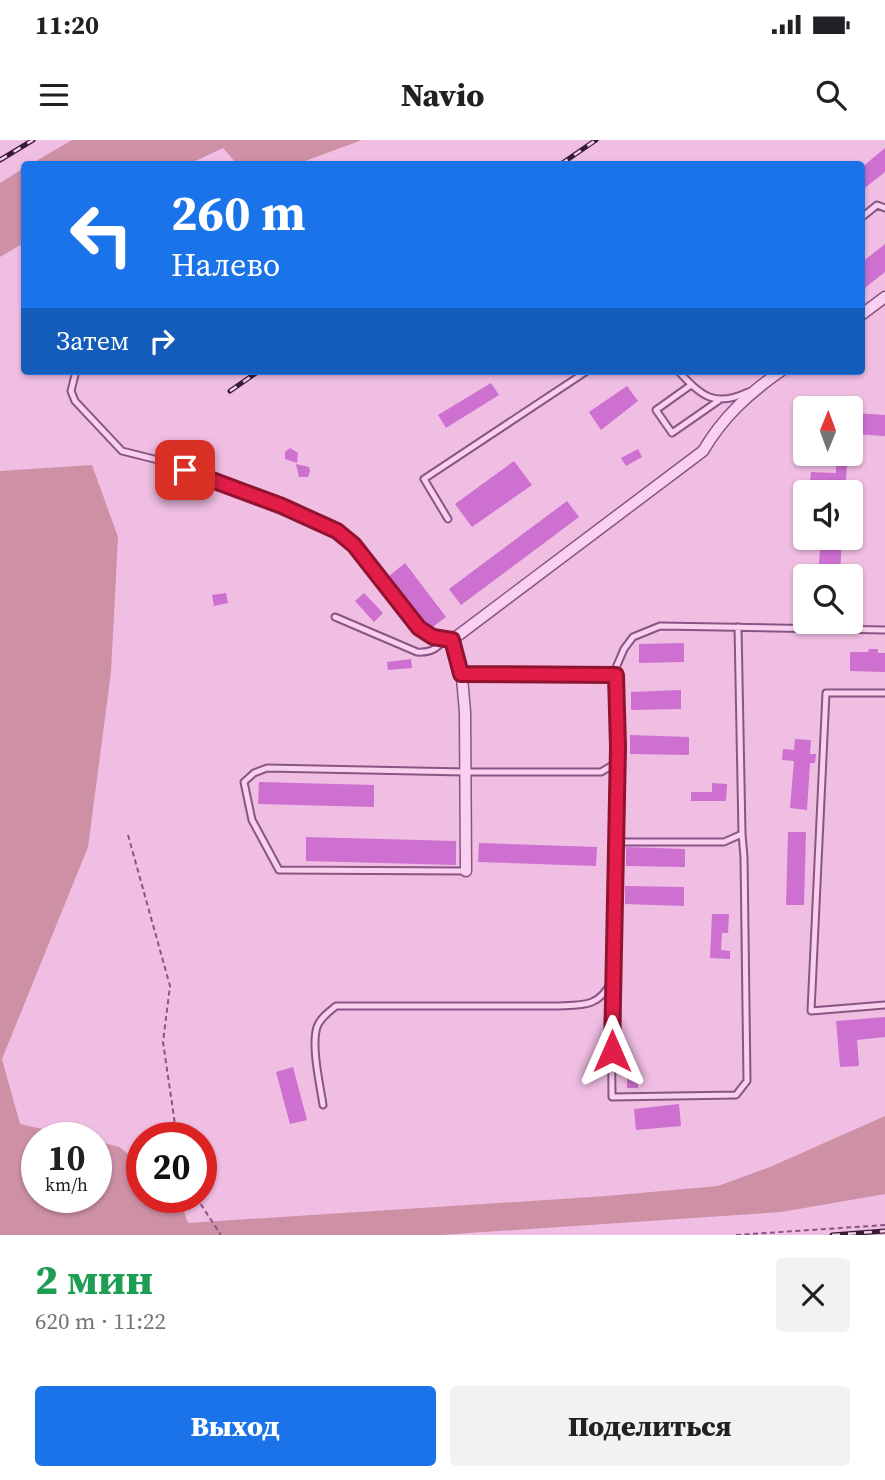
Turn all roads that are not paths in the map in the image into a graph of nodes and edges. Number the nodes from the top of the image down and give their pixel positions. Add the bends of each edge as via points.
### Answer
1 (885, 208) edge
2 (865, 215) edge
3 (885, 297) edge
4 (865, 312) edge
5 (75, 375) edge
6 (581, 375) edge
7 (682, 375) edge
8 (775, 375) edge
9 (691, 385) junction
10 (754, 390) junction
11 (718, 401) junction
12 (448, 519) dead end
13 (335, 617) dead end
14 (738, 627) junction
15 (885, 630) edge
16 (448, 640) junction
17 (461, 674) junction
18 (616, 675) junction
19 (885, 693) edge
20 (618, 762) junction
21 (465, 772) junction
22 (742, 834) junction
23 (615, 842) junction
24 (466, 871) joint
25 (611, 982) junction
26 (885, 1006) edge
27 (323, 1105) dead end

1 - 2 lane via 877,205
3 - 4 street
5 - 16 lane via 71,391 75,401 122,451 170,463 337,531 354,545 419,628
6 - 12 lane via 424,479
7 - 9 lane
8 - 10 street
9 - 11 lane
9 - 11 lane via 656,410 672,433
10 - 11 lane
10 - 16 street via 716,428 703,450
13 - 16 lane via 417,652 427,653
14 - 15 lane
14 - 18 lane via 660,626 633,636
14 - 22 lane
16 - 17 street
17 - 18 lane
17 - 21 street
18 - 20 lane
19 - 26 lane via 827,693 811,1011
20 - 21 lane via 601,772
20 - 23 lane
21 - 24 street
21 - 24 lane via 267,768 244,782 253,820 279,870
22 - 23 lane via 724,842
22 - 25 lane via 747,1081 736,1095 612,1097
23 - 25 lane
25 - 27 lane via 604,996 588,1004 336,1006 317,1027

